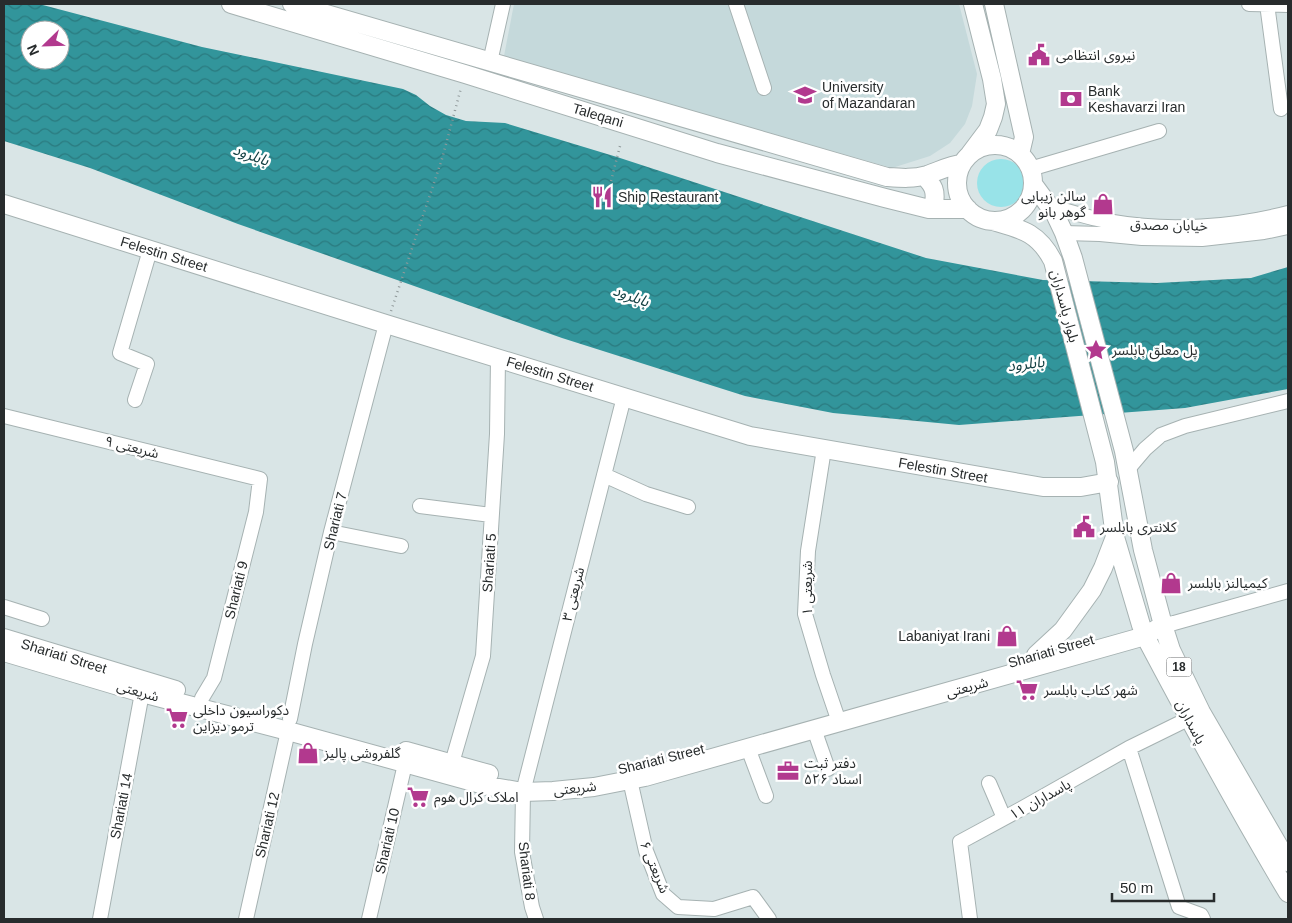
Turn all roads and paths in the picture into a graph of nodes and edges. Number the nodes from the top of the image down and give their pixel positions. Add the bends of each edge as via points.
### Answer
1 (231, 4) edge
2 (292, 4) edge
3 (503, 4) edge
4 (736, 4) edge
5 (973, 4) edge
6 (994, 4) edge
7 (1249, 4) edge
8 (1267, 4) edge
9 (1288, 5) edge
10 (490, 62) junction
11 (764, 88) dead end
12 (458, 98) dead end
13 (1281, 109) dead end
14 (1159, 131) dead end
15 (620, 146) dead end
16 (1020, 154) junction
17 (966, 159) junction
18 (924, 176) junction
19 (1031, 177) junction
20 (611, 180) dead end
21 (4, 204) edge
22 (1050, 206) junction
23 (929, 209) junction
24 (968, 209) junction
25 (1288, 213) edge
26 (993, 221) junction
27 (1288, 227) edge
28 (1064, 233) junction
29 (150, 250) junction
30 (396, 296) dead end
31 (386, 324) junction
32 (498, 358) junction
33 (624, 397) junction
34 (135, 400) dead end
35 (1288, 401) edge
36 (4, 416) edge
37 (824, 449) junction
38 (1124, 451) joint
39 (1128, 469) junction
40 (604, 475) junction
41 (1109, 482) junction
42 (420, 506) dead end
43 (688, 507) dead end
44 (492, 515) junction
45 (331, 532) junction
46 (1115, 537) junction
47 (401, 546) dead end
48 (1288, 591) edge
49 (4, 607) edge
50 (42, 619) dead end
51 (1163, 625) junction
52 (1143, 631) junction
53 (4, 638) edge
54 (4, 652) edge
55 (1036, 655) junction
56 (142, 693) junction
57 (202, 698) junction
58 (837, 717) junction
59 (1188, 719) junction
60 (289, 725) junction
61 (814, 729) junction
62 (748, 748) junction
63 (1129, 748) junction
64 (452, 763) junction
65 (406, 764) junction
66 (828, 769) dead end
67 (630, 780) junction
68 (990, 783) dead end
69 (524, 786) junction
70 (766, 796) dead end
71 (1004, 818) junction
72 (1288, 862) edge
73 (1288, 893) edge
74 (100, 919) edge
75 (246, 919) edge
76 (369, 919) edge
77 (536, 919) edge
78 (769, 919) edge
79 (970, 919) edge
80 (1203, 919) edge

1 - 23 main road, Taleqani via 717,152
2 - 10 main road, Taleqani
3 - 10 street
4 - 11 street
5 - 17 main road via 996,104 988,130
6 - 16 main road via 1024,137
7 - 8 street
8 - 9 street
8 - 13 street
10 - 18 main road, Taleqani via 888,177
12 - 30 path via 442,159
14 - 19 street
15 - 20 path
16 - 17 main road via 993,145 980,148
16 - 19 main road
17 - 18 main road, Taleqani
17 - 24 main road via 958,176 958,188
18 - 23 main road via 932,183 935,194 934,204
19 - 22 main road, بلوار پاسداران
19 - 26 main road via 1029,200 1022,210 1008,218
21 - 29 main road, Felestin Street
22 - 25 street, خیابان مصدق via 1142,226 1204,227
22 - 28 main road, بلوار پاسداران
23 - 24 main road, Taleqani
24 - 26 main road
26 - 41 main road, بلوار پاسداران via 1030,234 1048,250 1053,261
27 - 28 street, خیابان مصدق via 1202,239
28 - 38 main road, بلوار پاسداران
29 - 31 main road, Felestin Street
29 - 34 street via 120,353 147,364
31 - 32 main road, Felestin Street
31 - 45 street, Shariati 7
32 - 33 main road, Felestin Street
32 - 44 street, Shariati 5
33 - 37 main road, Felestin Street via 750,436
33 - 40 street, شریعتی ۳
35 - 39 street via 1161,435
36 - 57 street, Shariati 9 via 260,479 256,512 214,678
37 - 41 main road, Felestin Street via 1043,488
37 - 58 street, شریعتی ۱ via 808,551 805,614
38 - 39 main road, پاسداران / 18
39 - 51 main road, پاسداران / 18 via 1143,550
40 - 43 street via 646,494
40 - 69 street, شریعتی ۳
41 - 46 main road, پاسداران / 18
42 - 44 street
44 - 64 street, Shariati 5 via 483,656
45 - 47 street
45 - 60 street, Shariati 7
46 - 52 main road, پاسداران / 18
46 - 55 main road via 1092,590 1063,630
48 - 51 street
49 - 50 street
51 - 52 main road
51 - 72 main road, پاسداران / 18 via 1171,650 1201,712
52 - 55 main road, Shariati Street
52 - 58 main road, شریعتی
52 - 59 main road, پاسداران / 18
53 - 57 main road, Shariati Street
54 - 56 main road, شریعتی
55 - 58 main road, Shariati Street
56 - 60 main road, شریعتی
56 - 74 street, Shariati 14
57 - 60 main road, Shariati Street
58 - 61 main road, شریعتی
58 - 69 main road, Shariati Street via 627,768
59 - 63 street, پاسداران ۱۱
59 - 73 main road, پاسداران / 18
60 - 64 main road, Shariati Street
60 - 65 main road, شریعتی
60 - 75 street, Shariati 12
61 - 62 main road, شریعتی
61 - 66 street
62 - 67 main road, شریعتی
62 - 70 street
63 - 71 street, پاسداران ۱۱
63 - 80 street via 1179,907
64 - 69 main road, Shariati Street
65 - 69 main road, شریعتی via 488,786
65 - 76 street, Shariati 10
67 - 69 main road, شریعتی via 553,791
67 - 78 street, شریعتی ۶ via 646,851 663,894 678,907 714,909 753,897
68 - 71 street
69 - 77 street, Shariati 8 via 522,852
71 - 79 street, پاسداران ۱۱ via 960,842

